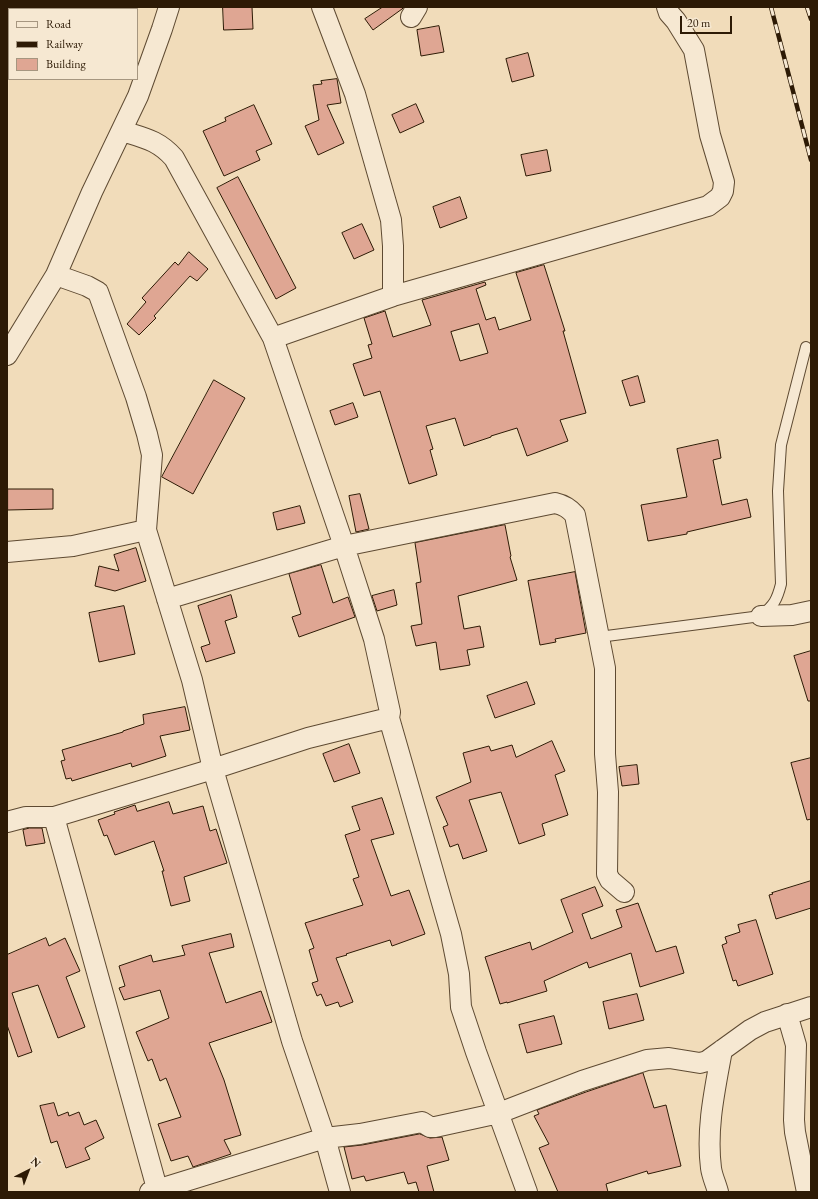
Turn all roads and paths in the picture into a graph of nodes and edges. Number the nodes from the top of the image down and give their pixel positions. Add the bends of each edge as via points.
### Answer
1 (168, 7) edge
2 (322, 7) edge
3 (667, 7) edge
4 (122, 131) junction
5 (56, 275) junction
6 (393, 296) junction
7 (273, 338) junction
8 (806, 347) dead end
9 (7, 355) edge
10 (146, 530) junction
11 (344, 546) junction
12 (7, 552) edge
13 (167, 599) junction
14 (811, 610) edge
15 (760, 616) junction
16 (598, 637) junction
17 (389, 718) junction
18 (213, 769) junction
19 (54, 818) junction
20 (7, 822) edge
21 (624, 892) dead end
22 (811, 1007) edge
23 (787, 1014) junction
24 (722, 1050) junction
25 (499, 1113) junction
26 (325, 1138) junction
27 (155, 1191) edge
28 (340, 1192) edge
29 (527, 1192) edge
30 (718, 1192) edge
31 (807, 1192) edge

1 - 4 street via 138,96
2 - 6 street via 355,94 391,220
3 - 6 street via 694,50 710,135 724,182 723,191 716,200 708,206
4 - 5 street
4 - 7 street via 157,142 174,158
5 - 9 street
5 - 10 street via 98,292 136,397 152,455
6 - 7 street
7 - 11 street
8 - 15 lane via 781,445 778,491 781,584 772,607
10 - 12 street via 73,546
10 - 13 street
11 - 13 street
11 - 16 street via 555,503 562,504 575,515
11 - 17 street via 374,639 390,712
13 - 18 street via 192,680
14 - 15 street via 792,615
15 - 16 lane
16 - 21 street via 605,668 607,874
17 - 18 street via 308,738
17 - 25 street via 451,934 459,974 461,1007
18 - 19 street
18 - 26 street via 292,1041
19 - 20 street via 26,817
19 - 27 street
22 - 23 street
23 - 24 street via 750,1030
23 - 31 street via 796,1045 794,1132
24 - 25 street via 700,1063 669,1058 647,1060 582,1081
24 - 30 street via 712,1101 709,1135 711,1170
25 - 26 street via 435,1127 422,1122
25 - 29 street
26 - 27 street
26 - 28 street

